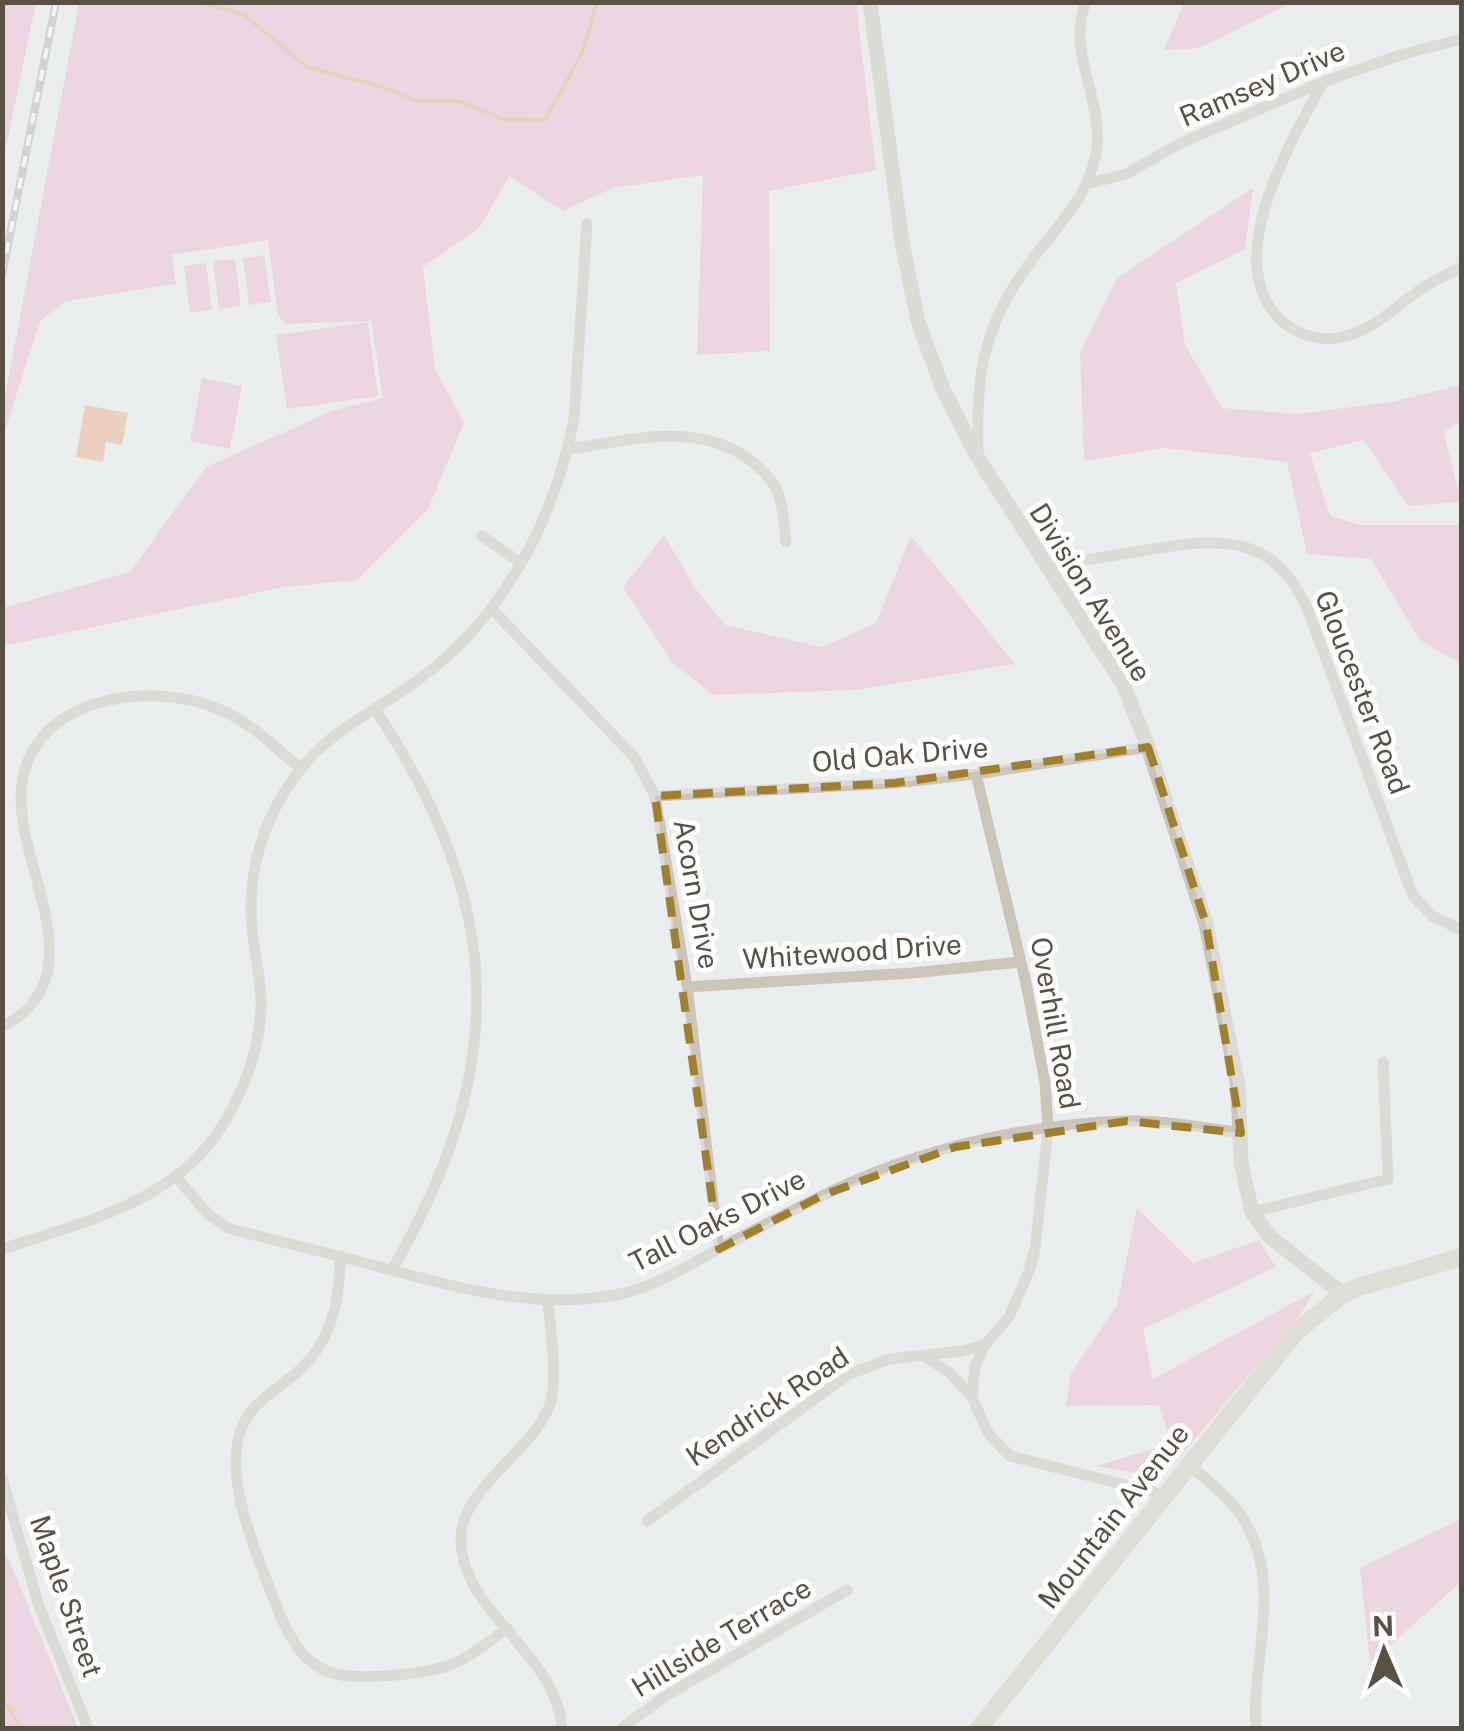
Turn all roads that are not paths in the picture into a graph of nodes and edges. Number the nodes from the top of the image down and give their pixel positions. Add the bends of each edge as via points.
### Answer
1 (870, 2) edge
2 (1086, 2) edge
3 (1462, 39) edge
4 (1323, 82) junction
5 (1087, 184) junction
6 (587, 224) dead end
7 (1462, 267) edge
8 (568, 449) junction
9 (978, 458) junction
10 (482, 536) dead end
11 (786, 542) dead end
12 (521, 563) junction
13 (1048, 566) junction
14 (492, 609) junction
15 (375, 709) junction
16 (1148, 747) junction
17 (300, 768) junction
18 (976, 774) junction
19 (655, 796) junction
20 (1462, 930) edge
21 (1020, 962) junction
22 (687, 987) junction
23 (2, 1026) edge
24 (1383, 1062) dead end
25 (1048, 1129) junction
26 (1241, 1133) junction
27 (176, 1177) junction
28 (1252, 1212) junction
29 (2, 1249) edge
30 (719, 1249) junction
31 (340, 1256) junction
32 (1462, 1258) edge
33 (392, 1270) junction
34 (1343, 1294) junction
35 (548, 1300) junction
36 (985, 1344) junction
37 (924, 1356) junction
38 (972, 1397) junction
39 (1190, 1464) junction
40 (2, 1479) edge
41 (1165, 1495) junction
42 (646, 1521) dead end
43 (847, 1590) dead end
44 (507, 1628) junction
45 (88, 1728) edge
46 (562, 1728) edge
47 (622, 1728) edge
48 (979, 1728) edge
49 (1256, 1728) edge

1 - 9 street, Division Avenue via 918,322
2 - 5 street via 1081,44 1097,115
3 - 4 street, Ramsey Drive
4 - 5 street, Ramsey Drive via 1126,174
4 - 7 street via 1280,165 1260,228 1260,286 1280,320 1309,336 1340,338 1371,326
5 - 9 street via 990,329 976,402
6 - 8 street
8 - 11 street via 668,436 730,447 772,480
8 - 12 street
9 - 13 street, Division Avenue
10 - 12 street
12 - 14 street
13 - 16 street, Division Avenue via 1124,686
13 - 20 street, Gloucester Road via 1219,540 1252,548 1282,569 1308,610 1413,896 1432,916
14 - 15 street via 448,657
14 - 19 street, Acorn Drive via 635,758
15 - 17 street via 342,728
15 - 33 street via 427,795 459,876 478,1015 450,1151
16 - 18 street, Old Oak Drive
16 - 26 street, Division Avenue via 1206,924
17 - 23 street via 236,718 169,696 101,702 48,729 30,754 21,799 49,966 33,1003
17 - 27 street via 268,824 252,884 261,1003 254,1051 226,1118
18 - 19 street, Old Oak Drive
18 - 21 street, Overhill Road
19 - 22 street, Acorn Drive
21 - 22 street, Whitewood Drive
21 - 25 street, Overhill Road
22 - 30 street, Acorn Drive
24 - 28 street via 1388,1178
25 - 26 street, Tall Oaks Drive via 1164,1122
25 - 30 street, Tall Oaks Drive via 956,1146 883,1170
25 - 36 street, Overhill Road via 1036,1249 1009,1317
26 - 28 street, Division Avenue
27 - 29 street via 116,1210
27 - 31 street, Tall Oaks Drive via 228,1228
28 - 34 street, Division Avenue via 1270,1237
30 - 35 street, Tall Oaks Drive via 637,1290
31 - 33 street, Tall Oaks Drive
31 - 44 street via 337,1304 322,1342 254,1407 237,1443 244,1519 278,1609 307,1658 328,1672 352,1676 450,1665
32 - 34 main road
33 - 35 street, Tall Oaks Drive via 468,1290
34 - 39 main road, Mountain Avenue via 1290,1338
35 - 44 street via 549,1406 528,1443 476,1497 461,1537 476,1590
36 - 37 street, Kendrick Road
36 - 38 street, Overhill Road
37 - 38 street
37 - 42 street, Kendrick Road via 890,1359 849,1374
38 - 41 street via 988,1433 1010,1456
39 - 41 main road, Mountain Avenue
39 - 49 street via 1242,1516 1263,1574
40 - 45 street, Maple Street via 39,1606
41 - 48 main road, Mountain Avenue
43 - 47 street, Hillside Terrace
44 - 46 street via 542,1670

